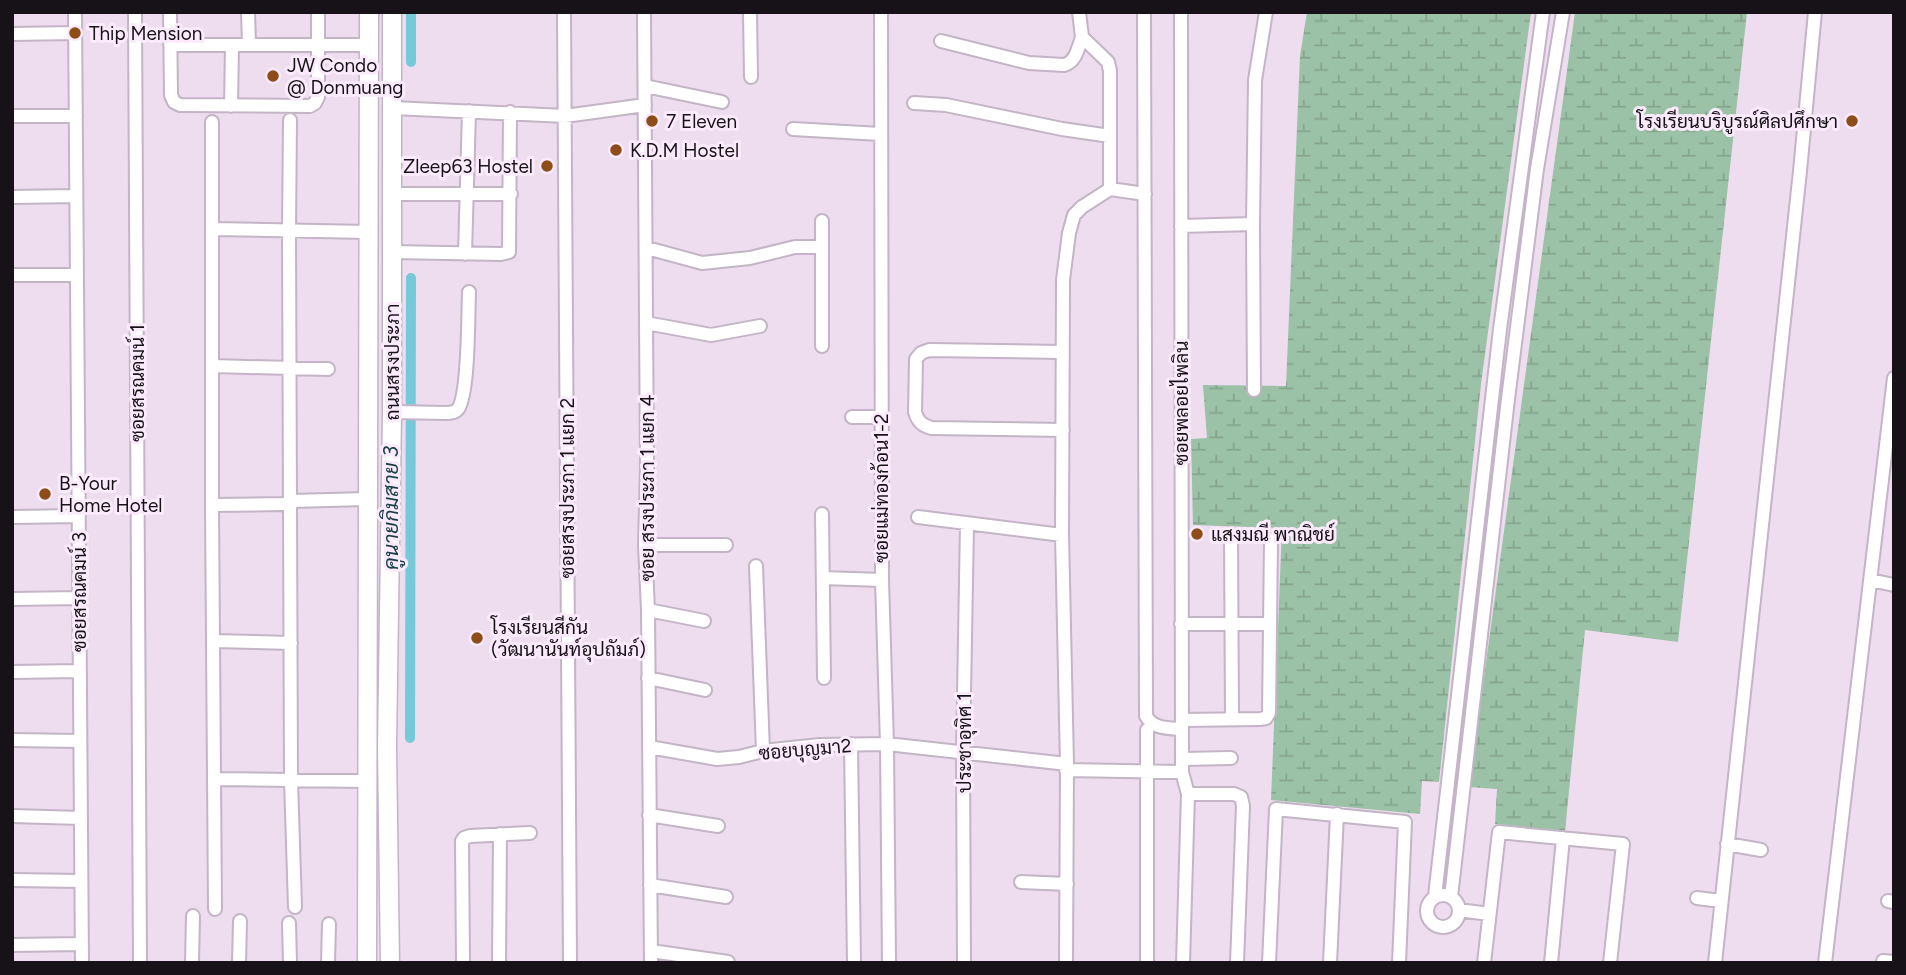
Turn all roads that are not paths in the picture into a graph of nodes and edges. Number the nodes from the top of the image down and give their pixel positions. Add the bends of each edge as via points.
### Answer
1 (75, 12) edge
2 (135, 12) edge
3 (170, 12) edge
4 (248, 12) edge
5 (318, 12) edge
6 (369, 12) edge
7 (392, 12) edge
8 (564, 12) edge
9 (644, 12) edge
10 (750, 12) edge
11 (881, 12) edge
12 (1079, 12) edge
13 (1144, 12) edge
14 (1181, 12) edge
15 (1266, 12) edge
16 (1543, 12) edge
17 (1563, 12) edge
18 (1815, 12) edge
19 (75, 33) junction
20 (12, 34) edge
21 (1082, 37) junction
22 (941, 41) dead end
23 (232, 44) junction
24 (248, 44) junction
25 (318, 44) junction
26 (170, 45) junction
27 (369, 45) junction
28 (751, 77) dead end
29 (645, 86) junction
30 (722, 102) dead end
31 (914, 103) dead end
32 (645, 105) junction
33 (231, 106) junction
34 (393, 108) junction
35 (468, 111) junction
36 (510, 112) junction
37 (12, 116) edge
38 (76, 116) junction
39 (565, 116) junction
40 (290, 120) dead end
41 (212, 122) dead end
42 (793, 128) dead end
43 (1526, 133) junction
44 (880, 134) junction
45 (1542, 135) junction
46 (1110, 136) junction
47 (1110, 189) junction
48 (392, 194) junction
49 (510, 194) junction
50 (1144, 194) junction
51 (467, 195) junction
52 (76, 196) junction
53 (12, 197) edge
54 (822, 221) dead end
55 (1253, 224) junction
56 (1181, 226) junction
57 (213, 229) junction
58 (289, 231) junction
59 (368, 232) junction
60 (822, 247) junction
61 (647, 248) junction
62 (392, 251) junction
63 (465, 254) junction
64 (12, 275) edge
65 (77, 275) junction
66 (469, 292) dead end
67 (646, 323) junction
68 (760, 326) dead end
69 (822, 346) dead end
70 (1062, 352) junction
71 (212, 366) junction
72 (290, 367) junction
73 (328, 369) dead end
74 (1894, 378) edge
75 (1254, 390) dead end
76 (1492, 397) junction
77 (1508, 399) junction
78 (852, 417) dead end
79 (881, 417) junction
80 (396, 418) junction
81 (369, 428) junction
82 (1063, 430) junction
83 (1880, 499) junction
84 (1894, 501) edge
85 (288, 504) junction
86 (367, 504) junction
87 (212, 505) junction
88 (821, 514) dead end
89 (79, 516) junction
90 (12, 517) edge
91 (918, 517) dead end
92 (967, 523) junction
93 (1231, 534) dead end
94 (1062, 536) junction
95 (1271, 540) dead end
96 (645, 545) junction
97 (726, 545) dead end
98 (756, 566) dead end
99 (823, 578) junction
100 (881, 580) junction
101 (1870, 580) junction
102 (1894, 585) edge
103 (79, 598) junction
104 (12, 599) edge
105 (648, 610) junction
106 (704, 621) dead end
107 (1232, 623) junction
108 (1181, 624) junction
109 (1270, 624) junction
110 (1465, 626) junction
111 (1481, 628) junction
112 (213, 641) junction
113 (291, 643) junction
114 (80, 671) junction
115 (12, 672) edge
116 (648, 678) junction
117 (824, 678) dead end
118 (705, 691) dead end
119 (1232, 719) junction
120 (1182, 724) junction
121 (1147, 730) dead end
122 (12, 740) edge
123 (80, 741) junction
124 (851, 744) junction
125 (887, 744) junction
126 (649, 747) junction
127 (763, 751) junction
128 (963, 752) junction
129 (1231, 758) dead end
130 (1182, 765) junction
131 (1066, 767) junction
132 (1148, 772) junction
133 (214, 779) junction
134 (291, 780) junction
135 (366, 781) junction
136 (1188, 794) junction
137 (1444, 810) junction
138 (1461, 811) junction
139 (1337, 814) junction
140 (649, 815) junction
141 (12, 816) edge
142 (81, 818) junction
143 (718, 826) dead end
144 (530, 833) dead end
145 (500, 834) junction
146 (1563, 838) junction
147 (1727, 844) junction
148 (1761, 850) dead end
149 (12, 880) edge
150 (81, 881) junction
151 (1021, 882) dead end
152 (1067, 884) junction
153 (650, 885) junction
154 (1435, 896) junction
155 (726, 897) dead end
156 (1451, 897) junction
157 (1697, 898) dead end
158 (1721, 901) junction
159 (295, 906) dead end
160 (1401, 907) junction
161 (215, 909) dead end
162 (1426, 909) junction
163 (1460, 910) junction
164 (1489, 914) junction
165 (192, 916) dead end
166 (240, 921) dead end
167 (289, 923) dead end
168 (329, 924) dead end
169 (81, 944) junction
170 (12, 945) edge
171 (650, 957) edge
172 (728, 962) edge
173 (82, 963) edge
174 (140, 963) edge
175 (192, 963) edge
176 (239, 963) edge
177 (290, 963) edge
178 (328, 963) edge
179 (367, 963) edge
180 (390, 963) edge
181 (463, 963) edge
182 (499, 963) edge
183 (570, 963) edge
184 (854, 963) edge
185 (889, 963) edge
186 (964, 963) edge
187 (1066, 963) edge
188 (1147, 963) edge
189 (1182, 963) edge
190 (1237, 963) edge
191 (1269, 963) edge
192 (1330, 963) edge
193 (1399, 963) edge
194 (1484, 963) edge
195 (1551, 963) edge
196 (1611, 963) edge
197 (1714, 963) edge
198 (1825, 963) edge

1 - 19 street, ซอยสรณคมน์ 3
2 - 174 street, ซอยสรณคมน์ 1
3 - 26 street
4 - 24 street
5 - 25 street
6 - 27 main road, ถนนสรงประภา
7 - 34 main road, ถนนสรงประภา
8 - 39 street, ซอยสรงประภา 1 แยก 2
9 - 29 street, ซอย สรงประภา 1 แยก 4
10 - 28 street
11 - 44 street, ซอยแม่ทองก้อน1-2
12 - 21 street
13 - 50 street
14 - 56 street, ซอยพลอยไพลิน
15 - 55 street via 1255,80
16 - 43 street
17 - 45 street
18 - 147 street
19 - 20 street
19 - 38 street, ซอยสรณคมน์ 3
21 - 22 street via 1074,58 1064,65 1029,63
21 - 46 street via 1108,62
23 - 24 street
23 - 26 street
23 - 33 street
24 - 25 street
25 - 27 street
25 - 33 street via 316,103
26 - 33 street via 174,102
27 - 59 main road, ถนนสรงประภา
29 - 30 street
29 - 32 street, ซอย สรงประภา 1 แยก 4
31 - 46 street
32 - 39 street
32 - 61 street, ซอย สรงประภา 1 แยก 4
34 - 35 street
34 - 48 main road, ถนนสรงประภา
35 - 36 street
35 - 51 street
36 - 39 street
36 - 49 street
37 - 38 street
38 - 52 street, ซอยสรณคมน์ 3
39 - 183 street, ซอยสรงประภา 1 แยก 2
40 - 58 street
41 - 57 street
42 - 44 street
43 - 45 street
43 - 76 street
44 - 79 street, ซอยแม่ทองก้อน1-2
45 - 77 street
46 - 47 street
47 - 50 street
47 - 70 street via 1074,215 1063,279
48 - 51 street
48 - 62 main road, ถนนสรงประภา
49 - 51 street
49 - 63 street via 509,252
50 - 120 street via 1146,716 1157,726
51 - 63 street
52 - 53 street
52 - 65 street, ซอยสรณคมน์ 3
54 - 60 street
55 - 56 street
55 - 75 street
56 - 108 street, ซอยพลอยไพลิน
57 - 58 street
57 - 71 street
58 - 59 street
58 - 72 street
59 - 81 main road, ถนนสรงประภา
60 - 61 street via 702,262
60 - 69 street
61 - 67 street, ซอย สรงประภา 1 แยก 4
62 - 63 street
62 - 80 main road, ถนนสรงประภา
64 - 65 street
65 - 89 street, ซอยสรณคมน์ 3
66 - 80 street via 465,383 459,407 454,412
67 - 68 street via 711,335
67 - 96 street, ซอย สรงประภา 1 แยก 4
70 - 82 street
70 - 82 street via 921,353 916,359 915,412 918,420 931,428
71 - 72 street
71 - 87 street
72 - 73 street
72 - 85 street
74 - 83 street
76 - 77 street
76 - 110 street
77 - 111 street
78 - 79 street
79 - 100 street, ซอยแม่ทองก้อน1-2
80 - 81 main road
80 - 180 main road, ถนนสรงประภา via 387,747
81 - 86 main road, ถนนสรงประภา
82 - 94 street
83 - 84 street
83 - 101 street
85 - 86 street
85 - 87 street
85 - 113 street
86 - 135 main road, ถนนสรงประภา
87 - 112 street
88 - 99 street
89 - 90 street
89 - 103 street, ซอยสรณคมน์ 3
91 - 92 street
92 - 94 street
92 - 128 street, ประชาอุทิศ 1
93 - 107 street
94 - 131 street
95 - 109 street
96 - 97 street
96 - 105 street, ซอย สรงประภา 1 แยก 4
98 - 127 street
99 - 100 street
99 - 117 street
100 - 125 street, ซอยแม่ทองก้อน1-2
101 - 102 street
101 - 198 street
103 - 104 street
103 - 114 street, ซอยสรณคมน์ 3
105 - 106 street
105 - 116 street, ซอย สรงประภา 1 แยก 4
107 - 108 street
107 - 109 street
107 - 119 street
108 - 120 street, ซอยพลอยไพลิน
109 - 119 street via 1269,713 1260,719
110 - 111 street
110 - 137 street
111 - 138 street
112 - 113 street
112 - 133 street
113 - 134 street
114 - 115 street
114 - 123 street, ซอยสรณคมน์ 3
116 - 118 street
116 - 126 street, ซอย สรงประภา 1 แยก 4
119 - 120 street
120 - 130 street, ซอยพลอยไพลิน
121 - 132 street
122 - 123 street
123 - 142 street, ซอยสรณคมน์ 3
124 - 125 street, ซอยบุญมา2
124 - 127 street, ซอยบุญมา2
124 - 184 street
125 - 128 street, ซอยบุญมา2
125 - 185 street, ซอยแม่ทองก้อน1-2
126 - 127 street, ซอยบุญมา2 via 717,759
126 - 140 street, ซอย สรงประภา 1 แยก 4
128 - 131 street, ซอยบุญมา2
128 - 186 street, ประชาอุทิศ 1
129 - 130 street, ซอยบุญมา2
130 - 132 street, ซอยบุญมา2
130 - 136 street, ซอยพลอยไพลิน
131 - 132 street, ซอยบุญมา2
131 - 152 street
132 - 188 street
133 - 134 street
133 - 161 street
134 - 135 street
134 - 159 street
135 - 179 main road, ถนนสรงประภา
136 - 189 street, ซอยพลอยไพลิน
136 - 190 street via 1234,793 1241,797
137 - 138 street
137 - 154 street
138 - 156 street
139 - 160 street via 1405,822
139 - 191 street via 1276,809
139 - 192 street
140 - 143 street
140 - 153 street, ซอย สรงประภา 1 แยก 4
141 - 142 street
142 - 150 street, ซอยสรณคมน์ 3
144 - 145 street
145 - 181 street via 462,841
145 - 182 street
146 - 164 street via 1499,832
146 - 195 street
146 - 196 street via 1623,844
147 - 148 street
147 - 158 street
149 - 150 street
150 - 169 street, ซอยสรณคมน์ 3
151 - 152 street
152 - 187 street
153 - 155 street
153 - 171 street, ซอย สรงประภา 1 แยก 4
154 - 156 street
154 - 162 street
156 - 163 street
157 - 158 street
158 - 197 street
160 - 162 street
160 - 193 street
162 - 163 street via 1429,920 1443,928 1453,925
163 - 164 street
164 - 194 street
165 - 175 street
166 - 176 street
167 - 177 street
168 - 178 street
169 - 170 street
169 - 173 street, ซอยสรณคมน์ 3
171 - 172 street

